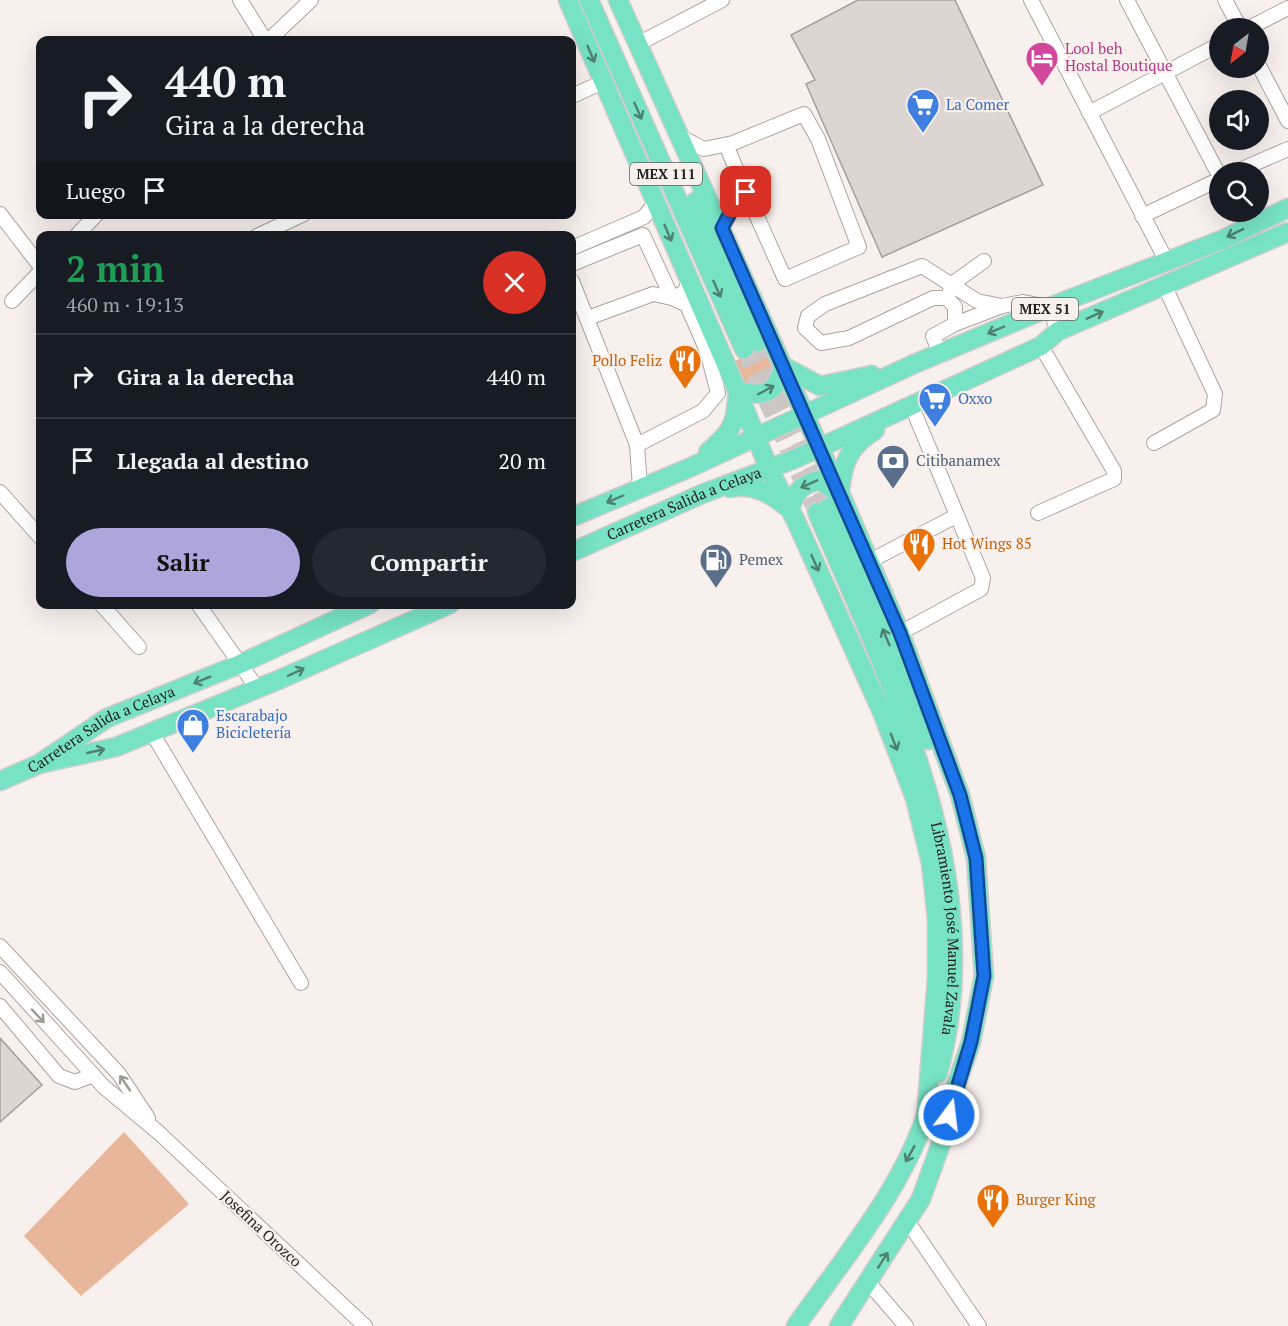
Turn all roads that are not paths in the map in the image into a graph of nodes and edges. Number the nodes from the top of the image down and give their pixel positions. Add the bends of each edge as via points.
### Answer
1 (240, 0) edge
2 (310, 0) edge
3 (568, 0) edge
4 (589, 0) edge
5 (607, 0) edge
6 (618, 0) edge
7 (722, 0) edge
8 (1031, 0) edge
9 (1127, 0) edge
10 (1225, 0) edge
11 (1288, 8) edge
12 (1235, 18) edge
13 (1268, 18) edge
14 (264, 36) edge
15 (271, 36) edge
16 (638, 44) junction
17 (1209, 50) edge
18 (1165, 73) junction
19 (1265, 78) edge
20 (603, 82) junction
21 (576, 94) edge
22 (1089, 112) junction
23 (1288, 121) edge
24 (679, 136) junction
25 (726, 145) junction
26 (1288, 149) edge
27 (1212, 162) edge
28 (1258, 162) edge
29 (1209, 183) edge
30 (746, 192) junction
31 (655, 203) junction
32 (1288, 208) edge
33 (0, 214) edge
34 (1142, 216) junction
35 (92, 219) edge
36 (293, 219) edge
37 (722, 228) junction
38 (81, 231) edge
39 (268, 231) edge
40 (1288, 232) edge
41 (576, 246) edge
42 (1166, 260) junction
43 (36, 261) edge
44 (984, 261) dead end
45 (576, 262) edge
46 (36, 276) edge
47 (688, 281) junction
48 (952, 284) junction
49 (1164, 285) junction
50 (576, 290) edge
51 (672, 298) junction
52 (947, 298) junction
53 (12, 300) dead end
54 (1002, 306) junction
55 (1049, 307) junction
56 (588, 318) junction
57 (955, 324) junction
58 (1058, 331) junction
59 (1041, 346) junction
60 (940, 353) junction
61 (914, 364) junction
62 (783, 366) junction
63 (737, 390) junction
64 (912, 407) junction
65 (805, 416) junction
66 (756, 438) junction
67 (1154, 443) dead end
68 (637, 445) junction
69 (819, 448) junction
70 (689, 468) junction
71 (769, 469) junction
72 (640, 488) junction
73 (0, 492) edge
74 (702, 494) junction
75 (828, 504) junction
76 (790, 510) junction
77 (1038, 513) dead end
78 (576, 515) edge
79 (956, 516) junction
80 (36, 532) edge
81 (576, 550) edge
82 (868, 562) junction
83 (105, 609) edge
84 (202, 609) edge
85 (357, 609) edge
86 (364, 609) edge
87 (439, 609) edge
88 (900, 633) junction
89 (374, 638) junction
90 (139, 647) dead end
91 (240, 664) junction
92 (257, 688) junction
93 (151, 731) junction
94 (39, 764) junction
95 (0, 781) edge
96 (0, 946) edge
97 (0, 972) edge
98 (301, 983) dead end
99 (0, 1006) edge
100 (93, 1075) junction
101 (954, 1092) junction
102 (926, 1117) junction
103 (158, 1132) junction
104 (908, 1222) junction
105 (868, 1283) junction
106 (365, 1326) edge
107 (796, 1326) edge
108 (838, 1326) edge
109 (906, 1326) edge
110 (979, 1326) edge

1 - 14 street
2 - 15 street
3 -> 20 main road
4 -> 5 main road, MEX 111 via 751,346
6 - 16 main road
7 - 16 street
8 - 22 street
9 - 18 street
10 - 12 street
11 - 13 street
16 - 24 main road
17 - 18 street
18 - 22 street
18 - 27 street
19 - 23 street
20 - 21 street
20 - 31 main road
22 - 34 street
24 - 25 street via 704,149
24 - 37 main road
25 - 30 street
25 - 30 street via 804,114 818,139 859,247 785,279
26 - 28 street
29 - 34 street
30 - 37 street via 739,196
31 - 41 street via 644,217
31 -> 47 main road
32 -> 42 main road, MEX 51 via 1224,239
33 - 43 street
34 - 42 street
35 - 38 street
36 - 39 street
37 - 62 main road
40 - 49 main road, MEX 51
42 - 55 main road, MEX 51
44 - 48 street
45 - 51 street via 643,235
46 - 53 street
47 - 51 street via 685,292
47 - 63 main road
48 - 52 street
48 - 52 street via 922,266 825,304 808,316 805,328 821,343 849,338 933,298
48 - 54 street via 977,301
58 -> 49 main road, MEX 51
49 - 67 street via 1215,394 1213,410
50 - 56 street
51 - 56 street via 653,294
51 - 68 street via 687,305 707,351 718,393 703,411
52 - 57 street via 955,307
54 - 55 street via 1023,302
54 - 57 street
55 - 58 street
55 -> 60 main road, MEX 51
56 - 68 street
57 - 60 street via 933,336
58 - 59 main road, MEX 51
59 - 64 main road, MEX 51
59 - 77 street via 1114,471 1113,479
60 - 61 main road, MEX 51
61 - 62 main road via 820,386
61 - 65 main road, MEX 51
63 -> 62 main road via 754,395 770,391 780,380
62 - 65 main road
63 - 66 main road
63 - 70 main road via 736,418 724,439
64 - 69 main road, MEX 51
64 - 75 main road via 864,437 842,464
64 - 79 street
65 - 66 main road, Carretera Salida a Celaya / MEX 51
65 - 69 main road
66 - 70 main road, Carretera Salida a Celaya / MEX 51
66 - 71 main road
68 - 72 street
69 - 71 main road, Carretera Salida a Celaya / MEX 51
69 - 75 main road
70 - 72 main road, Carretera Salida a Celaya / MEX 51
71 - 74 main road, Carretera Salida a Celaya / MEX 51
71 - 76 main road
72 -> 78 main road, Carretera Salida a Celaya / MEX 51
73 - 80 street
74 - 76 main road via 741,486 773,495
74 - 81 main road, Carretera Salida a Celaya / MEX 51
75 -> 76 main road via 819,480 804,484 794,495
75 - 82 main road
101 -> 75 main road, Libramiento José Manuel Zavala via 970,1010 972,957 960,837 908,687
75 - 102 main road, Libramiento José Manuel Zavala via 915,750 936,817 943,858 953,949 949,1034
76 -> 102 main road via 882,712 915,798 931,863 938,978
79 - 82 street
79 - 88 street via 982,578 981,589
82 - 88 main road
83 - 90 street
84 - 91 street
85 - 91 main road, Carretera Salida a Celaya
86 - 89 main road
87 - 89 main road, Carretera Salida a Celaya
88 - 101 main road via 960,795 976,858 984,976 971,1042
92 -> 89 main road, Carretera Salida a Celaya
91 - 92 street
91 -> 94 main road, Carretera Salida a Celaya via 107,718
92 - 93 main road, Carretera Salida a Celaya
94 -> 93 main road, Carretera Salida a Celaya via 116,747
93 - 98 street
94 - 95 main road
103 -> 96 street, Josefina Orozco via 119,1074
97 -> 100 street, Josefina Orozco
99 - 100 street via 59,1076 75,1082
100 - 103 street, Josefina Orozco
101 - 104 main road, Libramiento José Manuel Zavala via 943,1138 921,1199
102 -> 107 main road, Libramiento José Manuel Zavala via 893,1185
103 - 106 street, Josefina Orozco
105 -> 104 main road, Libramiento José Manuel Zavala
104 - 110 street
105 - 108 main road, Libramiento José Manuel Zavala
105 - 109 street

